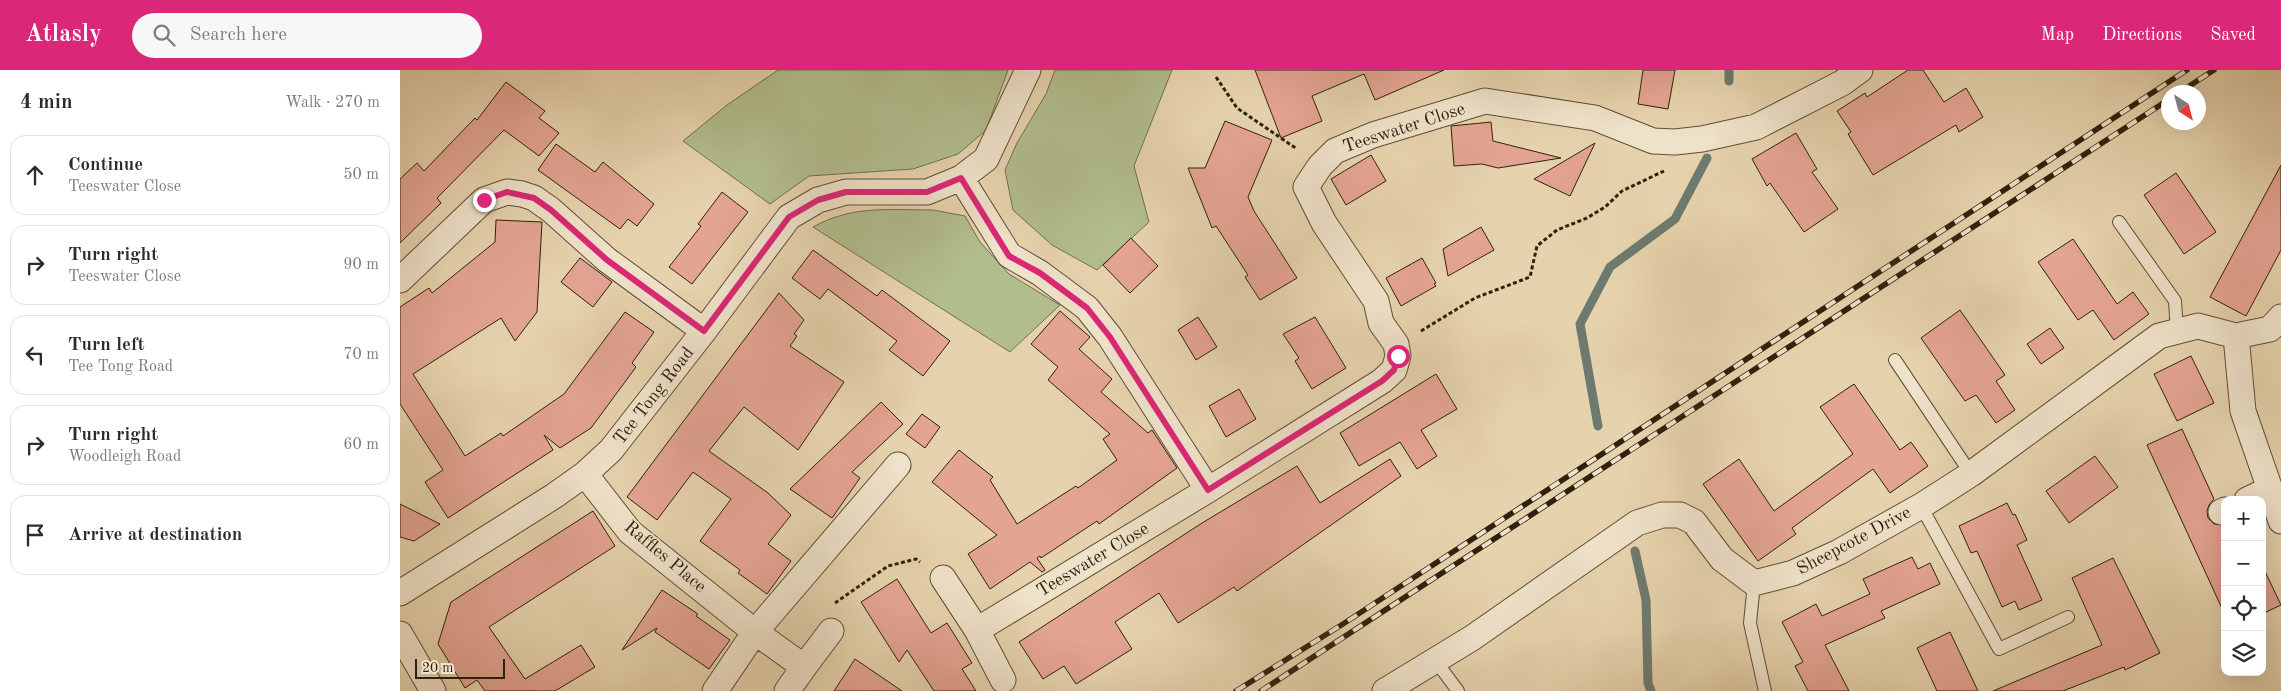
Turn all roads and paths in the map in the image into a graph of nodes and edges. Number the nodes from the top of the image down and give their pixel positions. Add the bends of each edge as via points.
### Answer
1 (1028, 70) edge
2 (1848, 74) edge
3 (1216, 76) dead end
4 (1675, 142) junction
5 (1320, 166) junction
6 (961, 178) junction
7 (2119, 222) dead end
8 (400, 280) edge
9 (2281, 317) edge
10 (704, 331) junction
11 (2177, 332) junction
12 (2236, 336) junction
13 (1396, 344) junction
14 (1895, 360) dead end
15 (898, 465) dead end
16 (585, 474) junction
17 (1970, 474) junction
18 (2270, 489) junction
19 (1208, 490) junction
20 (2256, 496) edge
21 (1921, 506) junction
22 (2281, 521) edge
23 (943, 578) joint
24 (1754, 582) junction
25 (400, 593) edge
26 (833, 605) dead end
27 (2068, 617) dead end
28 (977, 630) junction
29 (831, 631) dead end
30 (755, 632) junction
31 (400, 634) edge
32 (1435, 660) junction
33 (804, 667) junction
34 (1003, 680) dead end
35 (433, 691) edge
36 (716, 691) edge
37 (787, 691) edge
38 (1385, 691) edge
39 (1458, 691) edge
40 (1765, 691) edge

1 - 6 street, Tee Tong Road via 986,159
2 - 4 street, Teeswater Close via 1756,127
3 - 5 path via 1237,108
4 - 5 street, Teeswater Close via 1653,141 1595,118 1485,101 1373,135 1335,151
4 - 13 path via 1669,169 1622,191 1605,207 1557,230 1537,246 1530,277 1475,298
5 - 13 street, Teeswater Close via 1306,187 1324,223 1376,301 1381,323
6 - 10 street, Tee Tong Road via 927,192 846,192 818,200 789,217
6 - 19 street via 1009,256 1040,273 1087,308 1110,337
7 - 11 lane via 2176,301
8 - 10 street via 484,200 507,192 522,194 551,210 607,260
9 - 12 street, Sheepcote Drive via 2270,329
10 - 16 street, Tee Tong Road via 611,450
11 - 12 street, Sheepcote Drive via 2198,326
11 - 17 street, Sheepcote Drive via 2159,336
12 - 18 street via 2243,411
13 - 19 street, Teeswater Close via 1398,356 1394,370 1382,381
14 - 17 lane
15 - 30 street
16 - 25 street, Tee Tong Road
16 - 30 street, Raffles Place via 630,532
17 - 21 street, Sheepcote Drive
18 - 20 street
18 - 22 street
19 - 28 street, Teeswater Close
21 - 24 street, Sheepcote Drive via 1793,574
21 - 27 lane via 1999,649
23 - 26 path via 916,559 888,566
23 - 28 street
24 - 32 street via 1722,558 1694,522 1680,515 1662,516 1637,523 1472,638
24 - 40 lane via 1750,623
28 - 34 street
29 - 33 street
30 - 33 street, Raffles Place
30 - 36 street
31 - 35 street
32 - 38 street
32 - 39 lane
33 - 37 street

